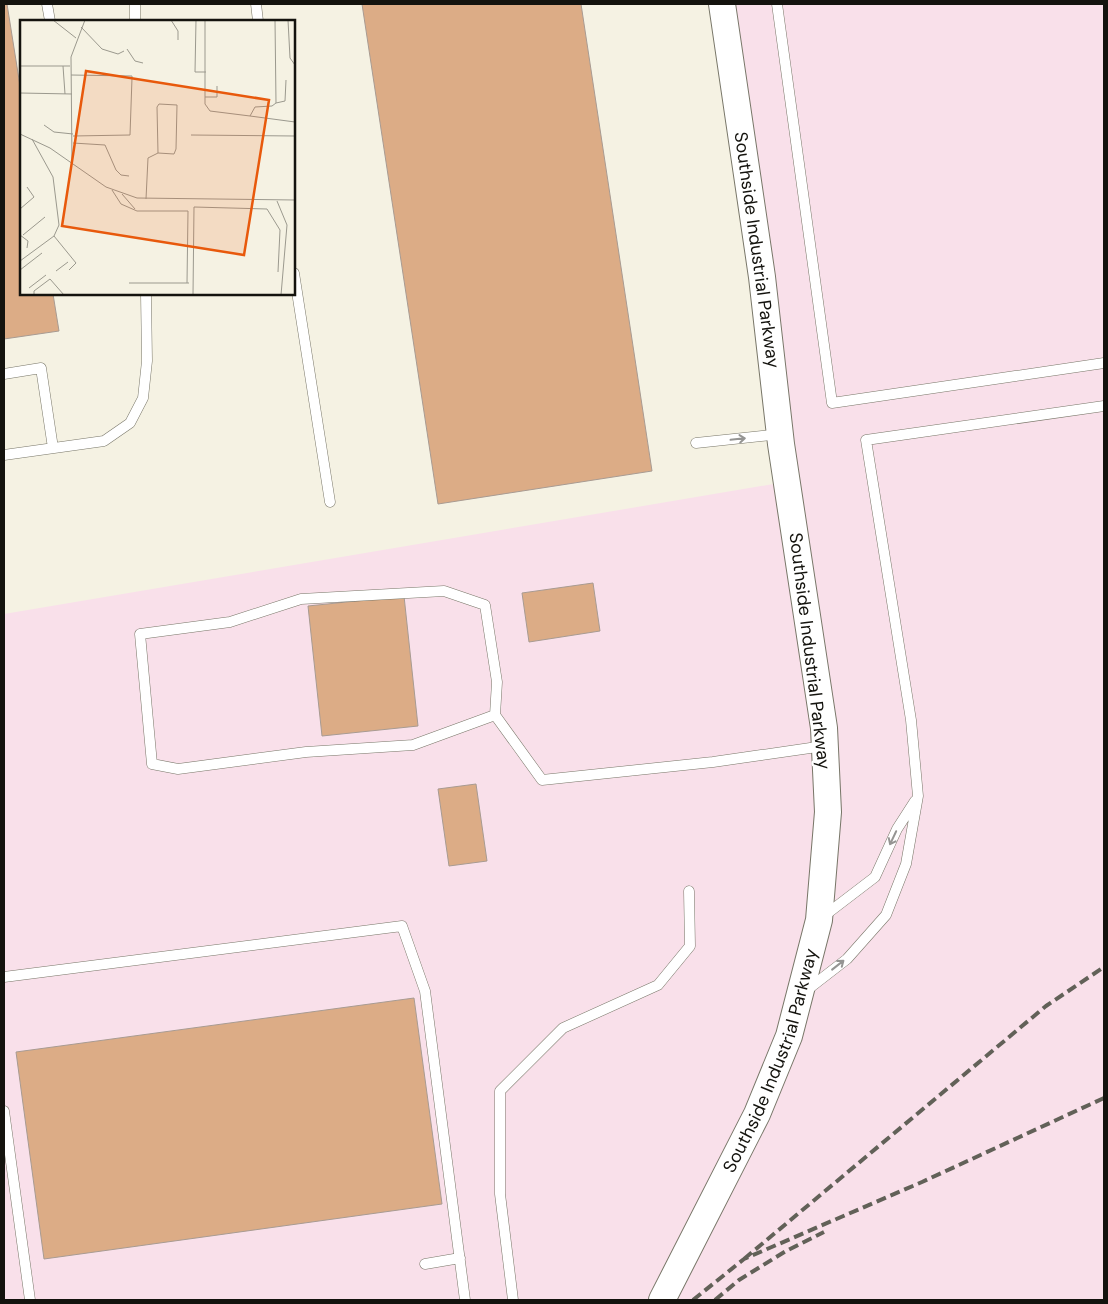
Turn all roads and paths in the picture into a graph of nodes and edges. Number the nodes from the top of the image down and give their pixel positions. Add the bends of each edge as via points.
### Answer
1 (47, 4) edge
2 (135, 4) edge
3 (256, 4) edge
4 (722, 4) edge
5 (777, 4) edge
6 (50, 20) edge
7 (135, 20) edge
8 (258, 20) edge
9 (295, 279) edge
10 (146, 295) edge
11 (1104, 363) edge
12 (4, 374) edge
13 (1104, 406) edge
14 (780, 434) junction
15 (696, 443) dead end
16 (53, 448) junction
17 (4, 455) edge
18 (330, 502) dead end
19 (495, 715) junction
20 (825, 746) junction
21 (918, 796) junction
22 (689, 891) dead end
23 (819, 920) junction
24 (4, 977) edge
25 (800, 995) junction
26 (4, 1111) edge
27 (460, 1258) junction
28 (425, 1264) dead end
29 (30, 1300) edge
30 (465, 1300) edge
31 (513, 1300) edge
32 (662, 1300) edge

1 - 6 lane
2 - 7 lane
3 - 8 lane
4 - 14 street, Southside Industrial Parkway via 762,277
5 - 11 lane via 832,403
9 - 18 lane
10 - 16 lane via 147,361 143,398 130,424 104,441
12 - 16 lane via 41,368
13 - 21 lane via 866,440 911,720
15 -> 14 lane
14 - 20 street, Southside Industrial Parkway
16 - 17 lane
19 - 19 lane via 413,745 306,752 178,769 152,764 140,634 230,622 301,599 444,591 485,604 496,682
19 - 20 lane via 542,780 713,762
20 - 23 street, Southside Industrial Parkway via 828,812
21 -> 23 lane via 897,829 875,877
25 -> 21 lane via 847,958 886,915 906,864
22 - 31 lane via 690,946 658,985 564,1028 500,1091 500,1194
23 - 25 street, Southside Industrial Parkway
24 - 27 lane via 402,926 425,991
25 - 32 street, Southside Industrial Parkway via 789,1036 757,1114
26 - 29 lane
27 - 28 lane
27 - 30 lane

